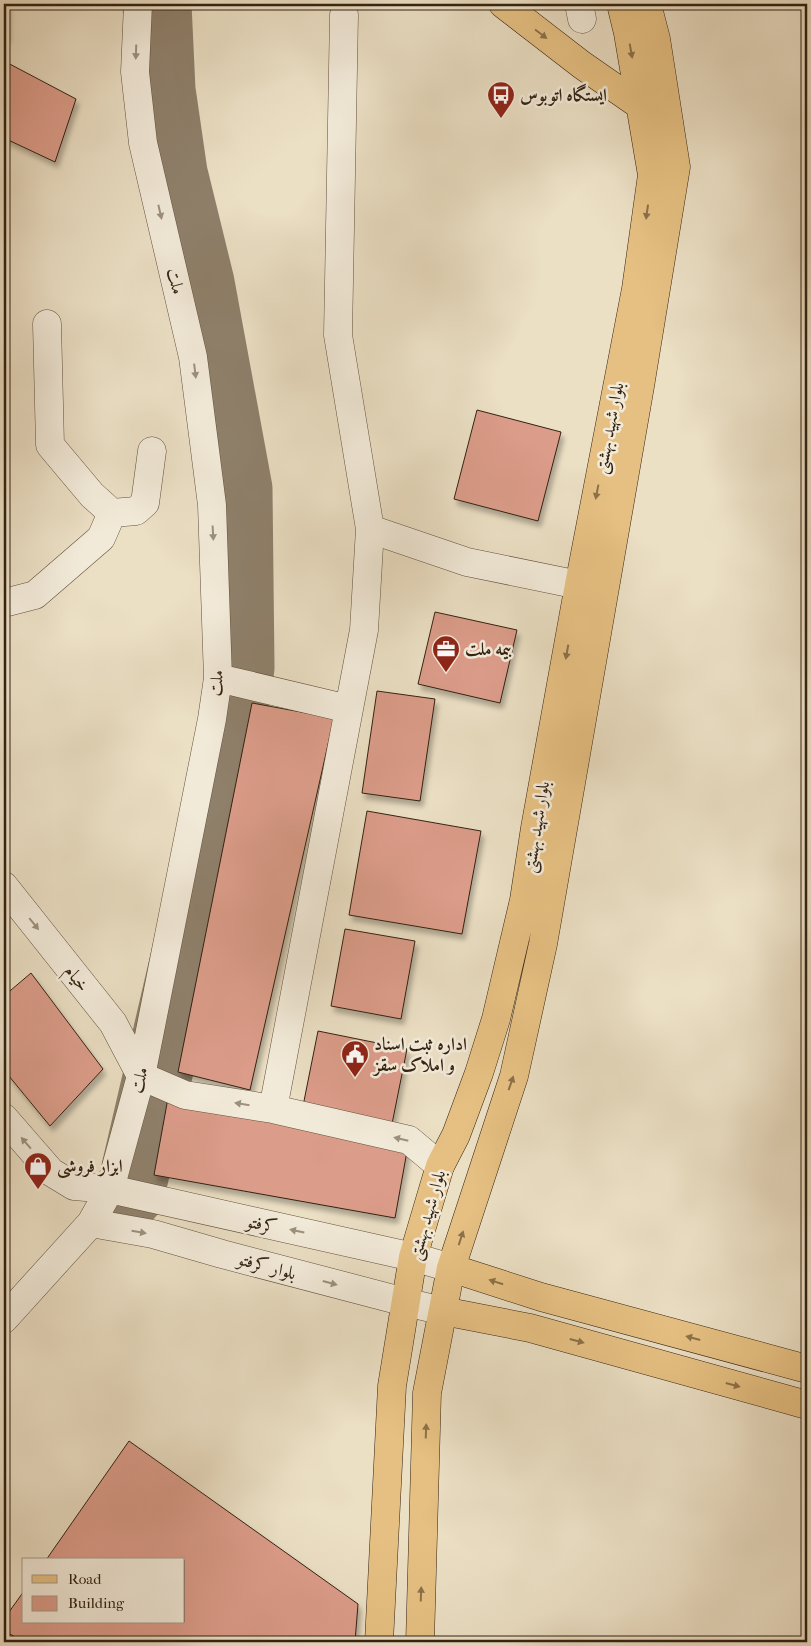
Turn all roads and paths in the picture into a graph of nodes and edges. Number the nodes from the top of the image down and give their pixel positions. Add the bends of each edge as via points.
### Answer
1 (138, 4) edge
2 (503, 4) edge
3 (621, 4) edge
4 (647, 4) edge
5 (344, 15) dead end
6 (654, 106) junction
7 (46, 324) dead end
8 (152, 451) dead end
9 (112, 513) junction
10 (370, 529) junction
11 (579, 585) junction
12 (4, 603) edge
13 (218, 678) junction
14 (349, 709) junction
15 (4, 886) edge
16 (141, 1076) junction
17 (273, 1109) junction
18 (4, 1118) edge
19 (440, 1166) junction
20 (110, 1190) junction
21 (92, 1223) junction
22 (413, 1257) junction
23 (451, 1268) junction
24 (405, 1302) junction
25 (443, 1311) junction
26 (4, 1319) edge
27 (807, 1369) edge
28 (807, 1405) edge
29 (379, 1642) edge
30 (420, 1642) edge

1 -> 13 street, ملت via 135,72 143,143 193,357 212,505
2 -> 6 main road via 582,65
3 -> 6 main road, بلوار شهید بهشتی
4 - 6 main road, بلوار شهید بهشتی via 656,39
5 - 10 street via 338,335
6 -> 11 main road, بلوار شهید بهشتی via 652,175 636,289
23 -> 6 main road, بلوار شهید بهشتی via 514,1076 543,944 676,167
7 - 9 street via 50,444 92,495
8 - 9 street via 145,503 136,511
9 - 12 street via 101,538 35,595
10 - 11 street via 466,562
10 - 14 street via 364,630
11 -> 19 main road, بلوار شهید بهشتی via 524,900 496,1019 460,1126
13 - 14 street
13 - 16 street, ملت
14 - 17 street
15 -> 16 street, خیام via 113,1023
17 -> 16 street via 185,1095
16 - 20 street, ملت
19 -> 17 street via 409,1140
20 -> 18 street, کرفتو via 74,1186 51,1172
19 - 22 main road, بلوار شهید بهشتی
20 - 21 street, ملت
22 -> 20 street, کرفتو
21 -> 24 street, بلوار کرفتو via 154,1234
21 - 26 street, ملت
22 - 23 street, کرفتو
22 - 24 main road, بلوار شهید بهشتی
23 - 25 main road, بلوار شهید بهشتی
27 -> 23 main road via 541,1297
24 - 25 street, بلوار کرفتو
24 - 29 main road, بلوار شهید بهشتی via 392,1386
25 -> 28 main road via 530,1328
30 -> 25 main road, بلوار شهید بهشتی via 427,1393

